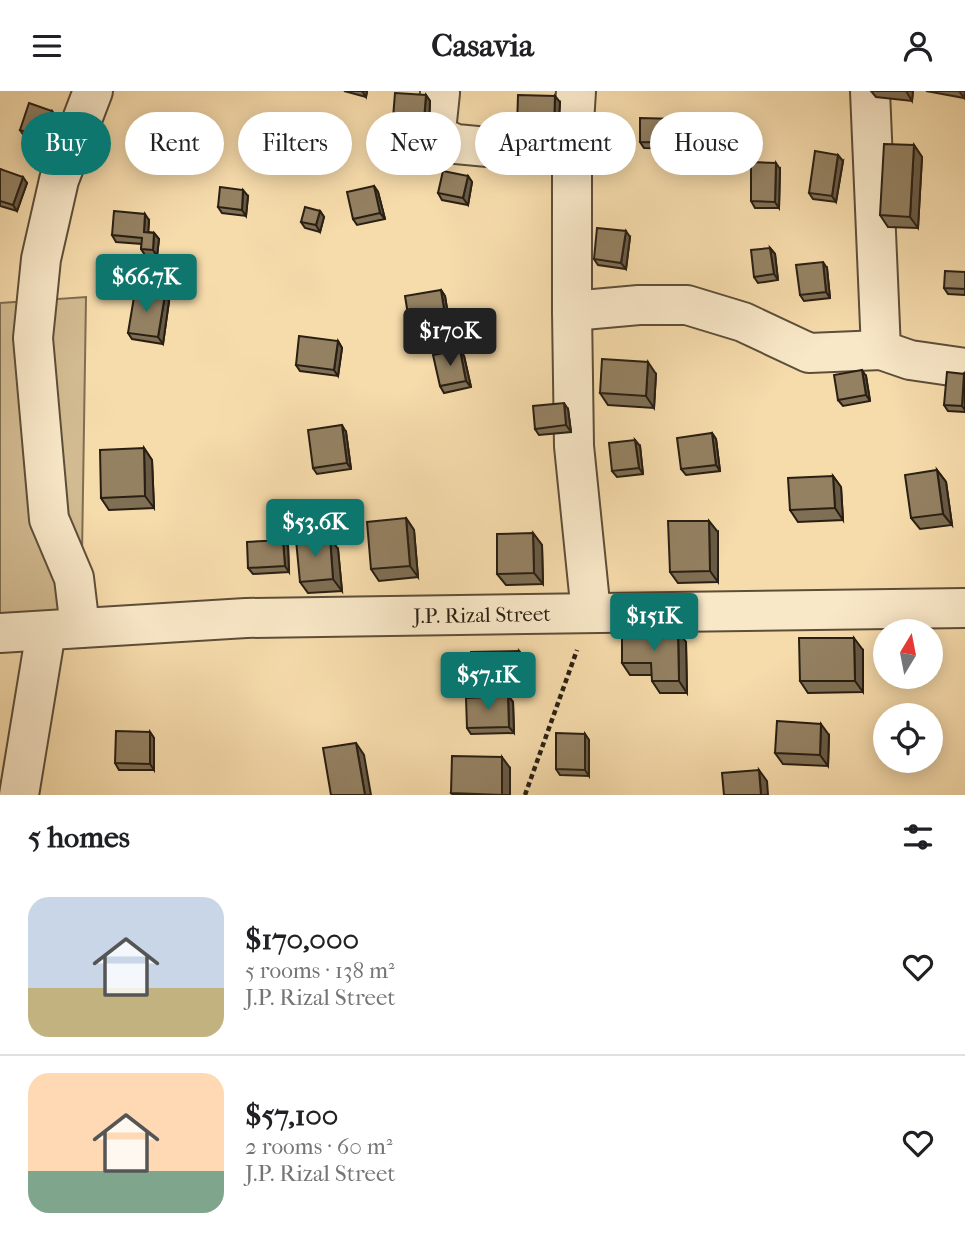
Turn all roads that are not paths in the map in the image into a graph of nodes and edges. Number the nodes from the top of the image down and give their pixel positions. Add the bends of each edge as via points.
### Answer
1 (93, 91) edge
2 (576, 91) edge
3 (870, 91) edge
4 (440, 93) edge
5 (575, 112) edge
6 (475, 146) edge
7 (572, 175) edge
8 (572, 311) junction
9 (881, 350) junction
10 (965, 367) edge
11 (965, 608) edge
12 (591, 613) junction
13 (63, 629) junction
14 (0, 633) edge
15 (19, 795) edge

1 - 13 street via 59,180 41,259 33,338 49,519 74,578
2 - 5 street
3 - 9 street
4 - 6 street via 436,131 445,139
7 - 8 street
8 - 9 street via 687,305 743,322 809,353
8 - 12 street via 574,446
9 - 10 street via 910,360
11 - 12 street, J.P. Rizal Street
12 - 13 street, J.P. Rizal Street via 246,618
13 - 14 street, J.P. Rizal Street
13 - 15 street

